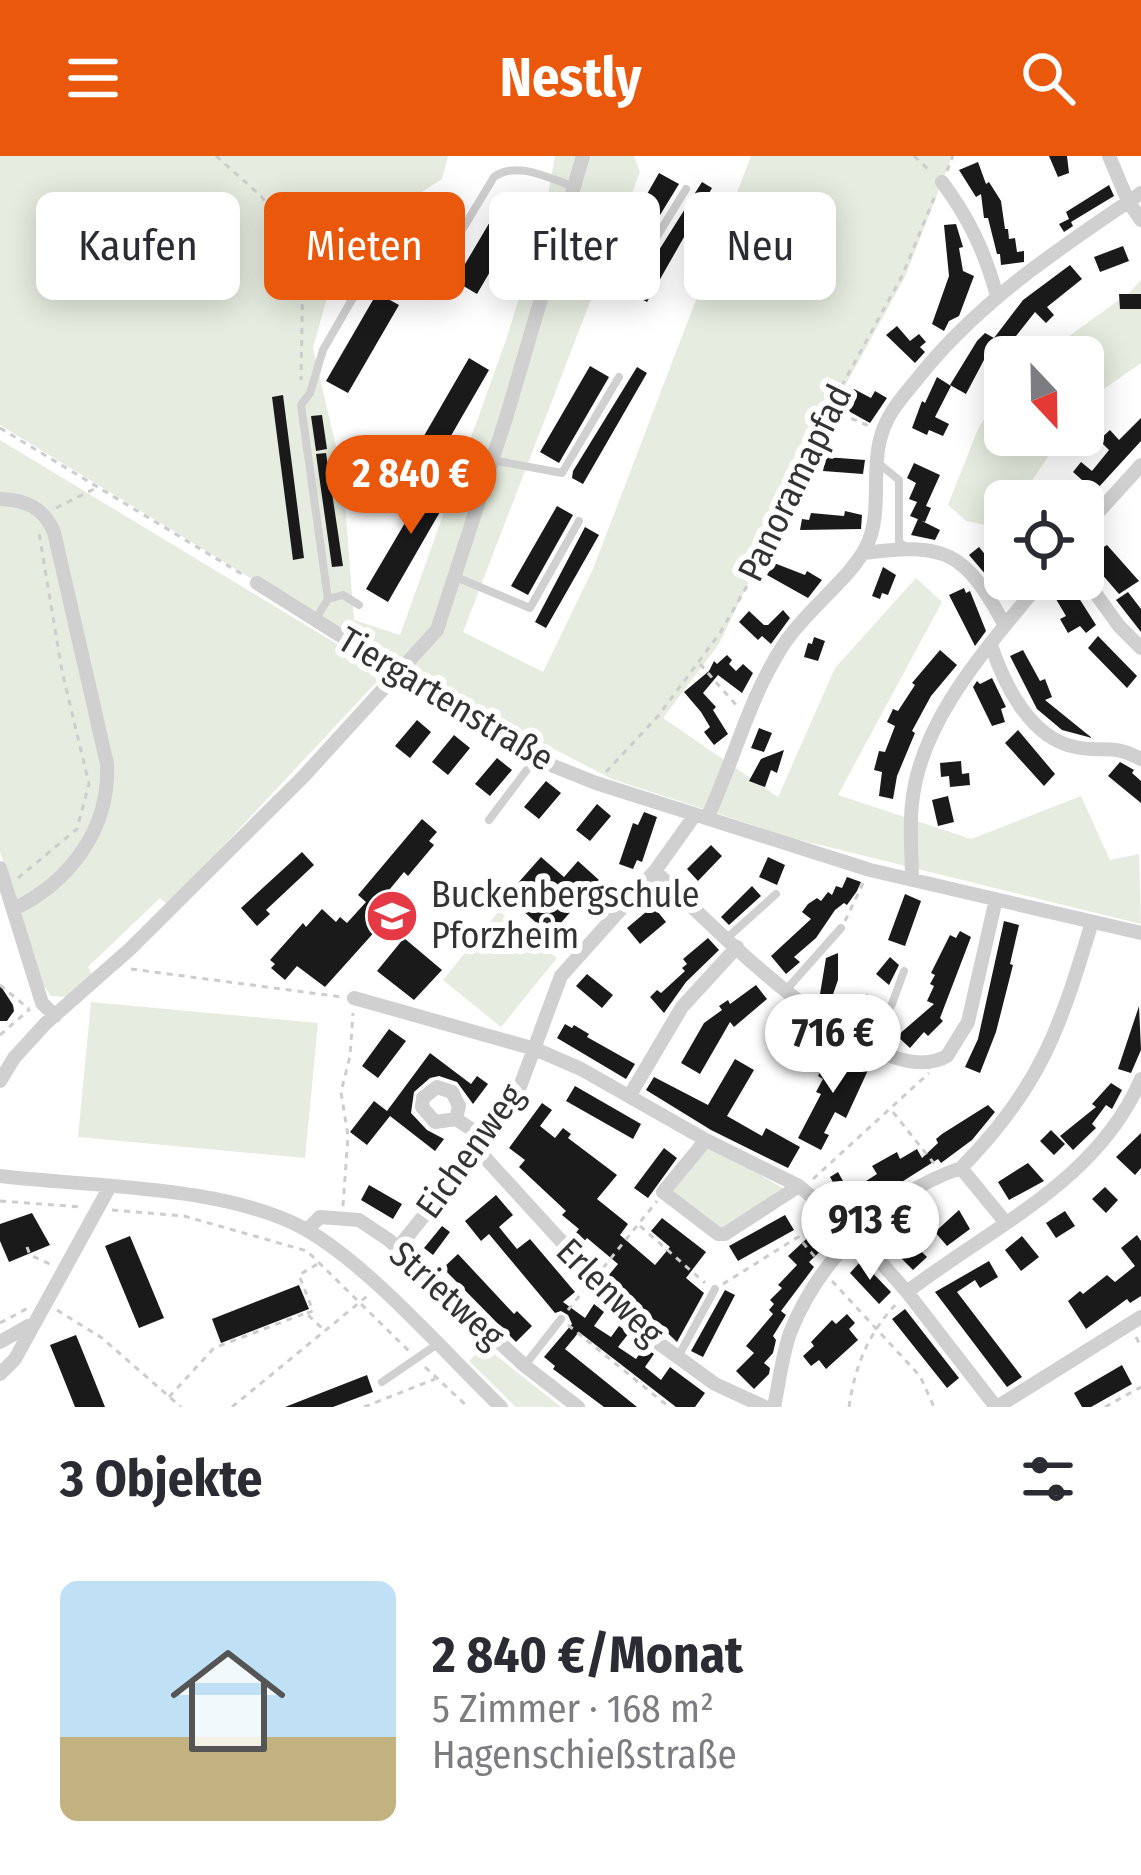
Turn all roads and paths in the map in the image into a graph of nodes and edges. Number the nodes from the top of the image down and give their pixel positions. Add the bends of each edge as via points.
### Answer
1 (216, 156) edge
2 (583, 156) edge
3 (914, 156) edge
4 (953, 156) edge
5 (1108, 156) edge
6 (942, 182) junction
7 (576, 188) junction
8 (686, 189) dead end
9 (575, 192) edge
10 (1135, 197) edge
11 (1141, 220) edge
12 (660, 231) edge
13 (997, 296) junction
14 (541, 300) edge
15 (619, 377) dead end
16 (302, 405) junction
17 (829, 409) junction
18 (0, 428) edge
19 (882, 432) junction
20 (491, 460) junction
21 (875, 460) junction
22 (1141, 465) edge
23 (96, 487) junction
24 (0, 499) edge
25 (1104, 506) edge
26 (40, 511) junction
27 (579, 521) dead end
28 (907, 548) junction
29 (863, 553) junction
30 (457, 577) junction
31 (257, 584) joint
32 (328, 599) junction
33 (1025, 600) edge
34 (1102, 600) edge
35 (359, 604) dead end
36 (315, 620) junction
37 (1005, 626) junction
38 (991, 645) junction
39 (1141, 648) edge
40 (698, 662) junction
41 (397, 675) junction
42 (747, 716) junction
43 (536, 759) junction
44 (1141, 759) edge
45 (596, 783) junction
46 (701, 817) junction
47 (490, 820) dead end
48 (0, 868) edge
49 (870, 869) junction
50 (655, 871) junction
51 (912, 880) junction
52 (7, 886) junction
53 (776, 894) dead end
54 (996, 899) junction
55 (14, 909) junction
56 (1092, 922) junction
57 (841, 928) joint
58 (1141, 933) edge
59 (732, 943) junction
60 (112, 966) junction
61 (904, 971) dead end
62 (0, 985) edge
63 (785, 991) junction
64 (354, 998) junction
65 (30, 1010) dead end
66 (55, 1016) junction
67 (864, 1045) junction
68 (535, 1049) junction
69 (939, 1061) junction
70 (1141, 1079) edge
71 (0, 1081) edge
72 (630, 1095) junction
73 (892, 1110) junction
74 (456, 1119) dead end
75 (706, 1140) junction
76 (482, 1144) junction
77 (961, 1168) junction
78 (943, 1174) junction
79 (0, 1176) edge
80 (800, 1187) junction
81 (109, 1188) junction
82 (664, 1192) junction
83 (0, 1201) edge
84 (100, 1209) junction
85 (342, 1219) junction
86 (78, 1220) dead end
87 (1006, 1222) junction
88 (639, 1224) junction
89 (307, 1231) junction
90 (856, 1234) junction
91 (27, 1247) dead end
92 (398, 1248) junction
93 (319, 1263) junction
94 (57, 1267) dead end
95 (824, 1270) junction
96 (594, 1279) junction
97 (377, 1288) junction
98 (715, 1289) junction
99 (907, 1292) junction
100 (42, 1302) junction
101 (358, 1302) junction
102 (305, 1313) junction
103 (1141, 1317) edge
104 (561, 1319) junction
105 (32, 1323) junction
106 (0, 1324) edge
107 (875, 1325) junction
108 (325, 1331) junction
109 (1137, 1340) dead end
110 (0, 1342) edge
111 (436, 1345) junction
112 (1141, 1347) edge
113 (677, 1359) junction
114 (418, 1360) junction
115 (524, 1366) junction
116 (0, 1374) edge
117 (436, 1378) junction
118 (382, 1382) dead end
119 (1141, 1388) edge
120 (170, 1397) junction
121 (181, 1407) edge
122 (232, 1407) edge
123 (364, 1407) edge
124 (468, 1407) edge
125 (501, 1407) edge
126 (578, 1407) edge
127 (669, 1407) edge
128 (765, 1407) edge
129 (774, 1407) edge
130 (849, 1407) edge
131 (934, 1407) edge
132 (996, 1407) edge
133 (1106, 1407) edge

1 - 16 path via 262,197 303,266
2 - 7 street
3 - 6 path
4 - 6 path, Panoramapfad
5 - 10 street
6 - 13 street via 974,230
6 - 17 path, Panoramapfad via 902,277
7 - 9 street
7 - 16 lane via 516,169 494,177 442,263 358,289
8 - 12 lane
10 - 11 street
10 - 13 street
13 - 19 street via 941,348
14 - 20 street
15 - 20 lane via 562,473
16 - 32 lane
17 - 19 path
17 - 40 path, Panoramapfad via 782,525
18 - 23 path
19 - 21 street
20 - 30 street
21 - 28 lane via 899,479 898,542
21 - 29 street
22 - 25 street
23 - 26 path
23 - 31 path
24 - 26 street
26 - 52 path via 62,671 89,784 76,830
26 - 55 street via 54,532 108,794 88,844
27 - 30 lane via 530,608
28 - 29 street
28 - 37 street via 947,553 967,566
29 - 42 street, Eichenweg via 783,644
30 - 41 street via 436,631
31 - 36 street, Tiergartenstraße
32 - 35 lane via 343,595
32 - 36 lane
33 - 37 street
34 - 39 street
36 - 41 street, Tiergartenstraße
37 - 38 street
38 - 44 street via 1016,702 1048,732 1076,747 1115,747
38 - 51 street via 943,712 923,758 912,802
40 - 42 path
40 - 45 path, Panoramapfad
41 - 43 street, Tiergartenstraße
41 - 60 street
42 - 46 street, Eichenweg via 728,773
43 - 45 street, Tiergartenstraße
43 - 47 lane
45 - 46 street, Tiergartenstraße
46 - 49 street, Tiergartenstraße
46 - 50 street, Eichenweg
48 - 52 street
49 - 51 street, Tiergartenstraße
49 - 57 path
50 - 59 street
50 - 68 street, Eichenweg via 561,976
51 - 54 street, Tiergartenstraße
52 - 55 street
53 - 59 lane
54 - 56 street, Tiergartenstraße
54 - 69 street via 968,1022
55 - 66 street via 42,1003
56 - 58 street, Tiergartenstraße
56 - 77 street via 1052,1043 1013,1110
57 - 63 lane
59 - 63 street
59 - 72 street
60 - 64 path
60 - 66 street
61 - 67 lane
62 - 65 path
63 - 67 street
64 - 68 street
64 - 85 path via 341,1092 348,1136
66 - 71 street
67 - 69 street
68 - 72 street
68 - 76 street, Eichenweg via 518,1092
69 - 73 path
70 - 87 street via 1103,1145
72 - 75 street
73 - 78 path
73 - 80 path
74 - 76 street, Erlenweg
75 - 80 street
75 - 82 street
76 - 92 street, Eichenweg
76 - 96 street, Erlenweg
77 - 78 street
77 - 87 street
78 - 90 street
79 - 81 street, Strietweg
80 - 82 street via 724,1234
80 - 90 street
81 - 84 street
81 - 89 street, Strietweg via 232,1203
82 - 88 path
83 - 86 path via 83,1208
84 - 93 path via 184,1216 307,1251
84 - 100 street
85 - 89 street via 320,1217
85 - 92 street, Strietweg via 359,1220
87 - 99 street
88 - 96 path
88 - 98 path
89 - 97 street, Strietweg
90 - 95 street
90 - 99 street
91 - 94 path
92 - 115 street, Strietweg
93 - 101 path
93 - 102 path via 299,1274 313,1311
95 - 98 path via 798,1237
95 - 107 path
95 - 129 street via 788,1339
96 - 104 path
96 - 113 street, Erlenweg
97 - 101 path
97 - 111 street, Strietweg
98 - 113 lane
99 - 107 path
99 - 132 street
100 - 105 street
100 - 106 path
100 - 120 path via 102,1338
101 - 108 path
101 - 114 path
102 - 108 path
102 - 120 path via 214,1348
103 - 132 street
104 - 115 lane
104 - 127 path
105 - 110 street
105 - 116 street
107 - 130 path
107 - 131 path via 920,1376
108 - 122 path
109 - 112 path
111 - 114 lane
111 - 125 street, Strietweg
113 - 128 street, Erlenweg
114 - 117 path
114 - 118 lane
115 - 126 street, Strietweg
117 - 123 path
117 - 124 path
119 - 133 path
120 - 121 path

